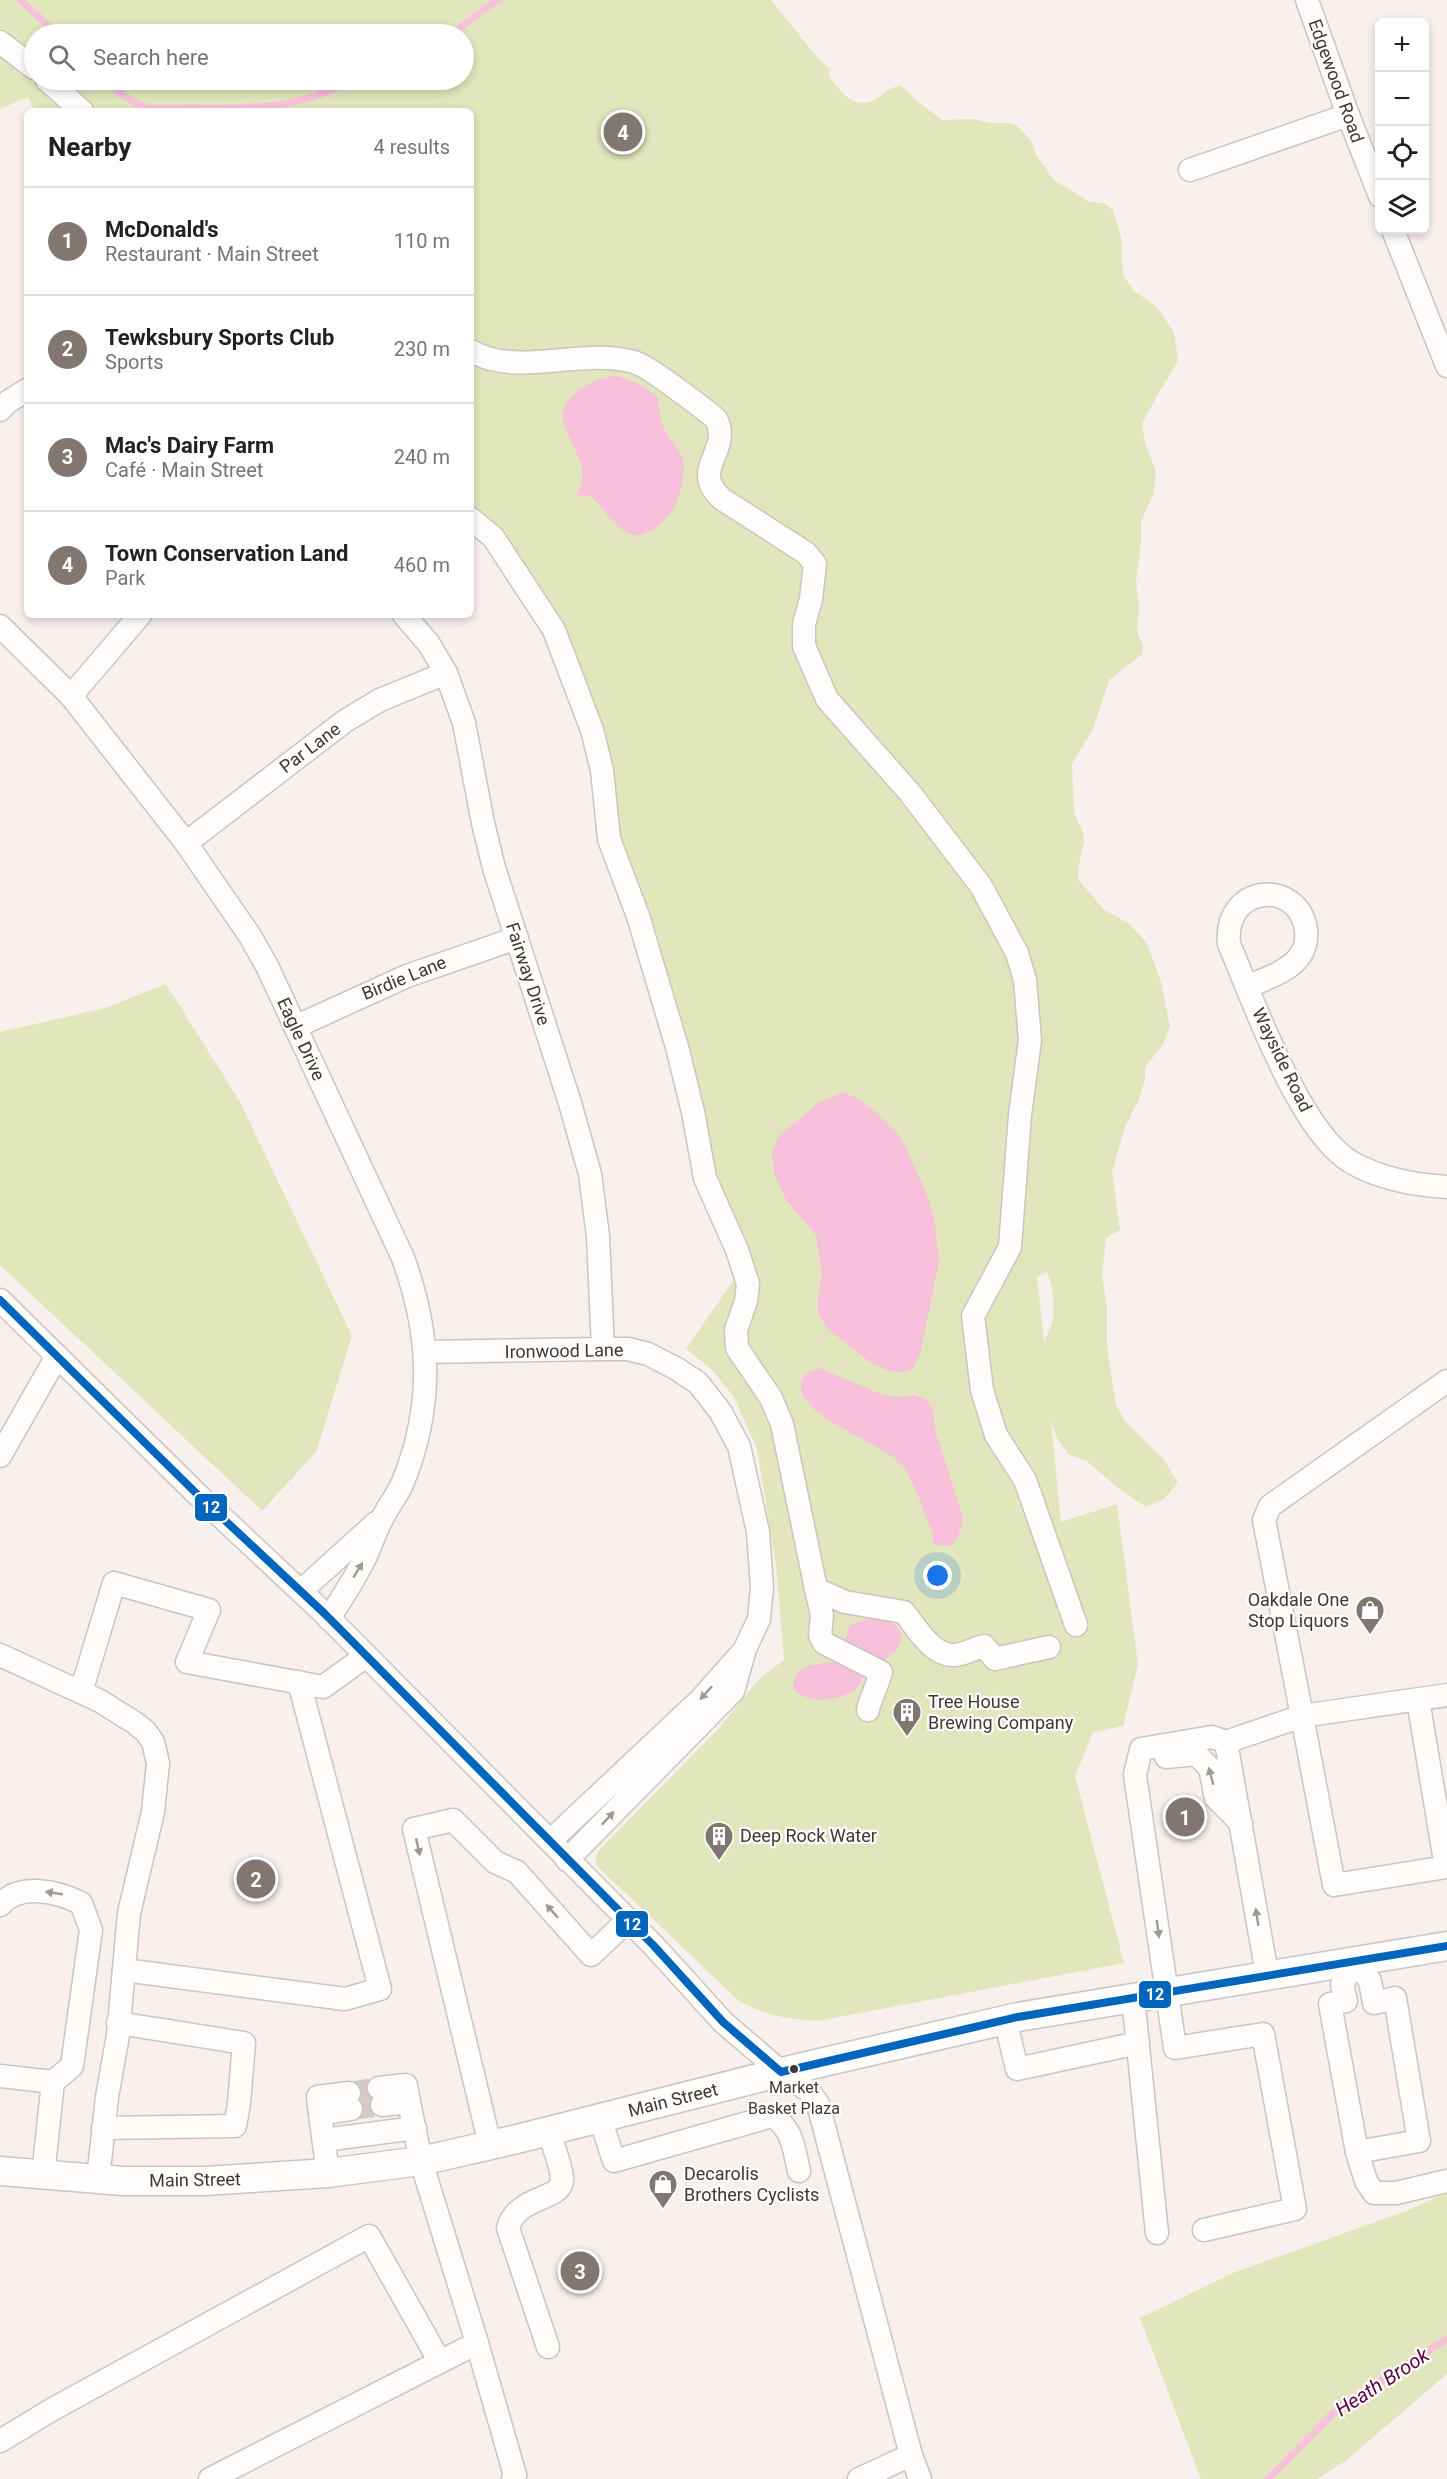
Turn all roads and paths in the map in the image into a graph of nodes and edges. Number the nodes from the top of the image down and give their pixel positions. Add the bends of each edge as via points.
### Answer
1 (1307, 0) edge
2 (0, 42) edge
3 (24, 60) edge
4 (58, 90) edge
5 (79, 108) edge
6 (1348, 115) junction
7 (1190, 170) dead end
8 (1375, 183) edge
9 (1395, 234) edge
10 (474, 352) edge
11 (1447, 366) edge
12 (24, 392) edge
13 (0, 410) edge
14 (474, 521) edge
15 (137, 618) edge
16 (407, 618) edge
17 (0, 626) edge
18 (446, 673) junction
19 (71, 696) junction
20 (186, 843) junction
21 (516, 938) junction
22 (1247, 987) dead end
23 (295, 1027) junction
24 (1447, 1187) edge
25 (0, 1300) edge
26 (603, 1349) junction
27 (426, 1352) junction
28 (57, 1356) junction
29 (1447, 1381) edge
30 (0, 1456) edge
31 (382, 1518) junction
32 (816, 1589) junction
33 (301, 1591) junction
34 (329, 1618) junction
35 (1076, 1625) dead end
36 (1049, 1647) dead end
37 (745, 1649) junction
38 (0, 1655) edge
39 (366, 1656) junction
40 (299, 1682) junction
41 (81, 1692) junction
42 (1447, 1695) edge
43 (1418, 1700) junction
44 (868, 1710) dead end
45 (1302, 1716) junction
46 (1226, 1742) junction
47 (1241, 1823) junction
48 (550, 1841) junction
49 (567, 1860) junction
50 (1152, 1894) junction
51 (0, 1905) edge
52 (628, 1920) junction
53 (1447, 1946) edge
54 (1356, 1960) junction
55 (124, 1970) junction
56 (1267, 1974) junction
57 (1167, 1991) junction
58 (1133, 1997) junction
59 (1005, 2019) junction
60 (118, 2023) junction
61 (1138, 2043) junction
62 (781, 2072) junction
63 (0, 2076) edge
64 (52, 2082) junction
65 (381, 2097) tunnel mouth
66 (350, 2101) tunnel mouth
67 (600, 2118) junction
68 (104, 2128) junction
69 (415, 2128) junction
70 (549, 2131) junction
71 (324, 2140) junction
72 (490, 2145) junction
73 (1357, 2152) junction
74 (422, 2161) junction
75 (0, 2171) edge
76 (799, 2171) dead end
77 (328, 2173) junction
78 (43, 2175) junction
79 (98, 2179) junction
80 (1447, 2181) edge
81 (1204, 2230) dead end
82 (1157, 2233) dead end
83 (477, 2343) junction
84 (548, 2347) dead end
85 (440, 2362) junction
86 (0, 2441) edge
87 (911, 2455) junction
88 (210, 2479) edge
89 (513, 2479) edge
90 (859, 2479) edge
91 (920, 2479) edge

1 - 6 street, Edgewood Road
2 - 3 street
4 - 5 street
6 - 7 street
6 - 8 street, Edgewood Road
9 - 11 street
10 - 35 street via 504,362 596,358 637,362 716,419 720,438 709,473 710,488 806,553 815,564 804,646 827,699 910,793 981,886 1017,953 1025,980 1030,1040 1010,1247 973,1317 982,1390 996,1435 1025,1480
12 - 13 street
14 - 32 street via 501,548 554,630 592,730 602,770 609,839 638,916 677,1047 705,1178 748,1284 735,1330 737,1347 771,1398 782,1424
15 - 19 street
16 - 18 street, Fairway Drive
17 - 19 street, Eagle Drive
18 - 20 street, Par Lane via 380,700 345,721
18 - 21 street, Fairway Drive via 464,723 483,823
19 - 20 street, Eagle Drive
20 - 23 street, Eagle Drive via 250,936
21 - 23 street, Birdie Lane via 408,976
21 - 26 street, Fairway Drive via 590,1174 598,1236
22 - 24 street, Wayside Road via 1296,1095 1325,1139 1349,1161 1382,1177
23 - 27 street, Eagle Drive via 404,1258
25 - 28 street
26 - 27 street, Ironwood Lane
26 - 37 street, Ironwood Lane via 648,1354 691,1378 720,1411 739,1446 758,1532 762,1587 759,1619
27 - 31 street, Eagle Drive via 424,1409 417,1442 402,1484
28 - 30 street
28 - 33 street
29 - 45 street via 1270,1506 1264,1520
31 - 33 street, Eagle Drive
34 -> 31 street, Eagle Drive via 364,1559
32 - 36 street via 845,1602 904,1612 938,1650 954,1655 984,1646 995,1659
32 - 44 street via 822,1638 830,1647 881,1672
33 - 34 street
34 - 39 street
37 -> 48 street, Ironwood Lane via 700,1700
49 -> 37 street, Ironwood Lane via 733,1691
38 - 41 street
39 - 40 street via 323,1687
39 - 48 street
40 - 41 street via 187,1662 210,1610 114,1583
40 - 55 street via 380,1989 345,1999
41 - 55 street via 146,1732 158,1763 153,1812 129,1913
42 - 43 street
43 - 45 street
43 - 45 street via 1446,1867 1334,1886
45 - 46 street
46 - 47 street
46 - 50 street via 1212,1737 1141,1749 1135,1775
47 -> 50 street via 1215,1798 1210,1768 1196,1755 1164,1758 1152,1764 1148,1773 1163,1866
56 -> 47 street
48 - 49 street
49 - 52 street
50 -> 57 street
64 -> 51 street via 72,2066 90,1930 81,1903 62,1894 33,1890
52 - 62 street via 723,2022
52 -> 72 street via 591,1955 517,1872 495,1862 453,1820 414,1829
53 - 54 main road, Main Street
54 - 56 main road, Main Street
54 - 73 street via 1342,1985 1346,2001 1330,2004
54 - 73 street via 1370,1981 1374,2003 1395,1998 1419,2140
55 - 60 street
56 - 57 main road, Main Street
57 - 58 main road, Main Street
57 - 81 street via 1175,2048 1263,2034 1295,2209
58 - 59 main road, Main Street
58 - 61 street
59 - 61 street via 1017,2069
59 - 62 main road, Main Street
60 - 68 street
60 - 68 street via 244,2043 239,2104 235,2126
61 - 82 street
62 - 67 main road, Main Street
62 - 87 street via 809,2091 818,2104
63 - 64 street
64 - 78 street
65 - 69 street via 409,2102
66 - 71 street via 320,2114
67 - 70 main road, Main Street
67 - 76 street via 614,2161 772,2116 782,2122 792,2137
68 - 79 street
69 - 71 street
69 - 74 street
70 - 72 main road, Main Street
70 - 84 street via 562,2179 560,2189 520,2208 508,2228
71 - 77 street
72 - 74 main road, Main Street
73 - 80 street via 1374,2193 1396,2193
74 - 77 main road, Main Street
74 - 83 street
75 - 78 main road, Main Street
77 - 79 main road, Main Street via 205,2181
78 - 79 main road, Main Street
83 - 85 street
83 - 89 street
85 - 86 street via 369,2236
85 - 88 street
87 - 90 street
87 - 91 street

